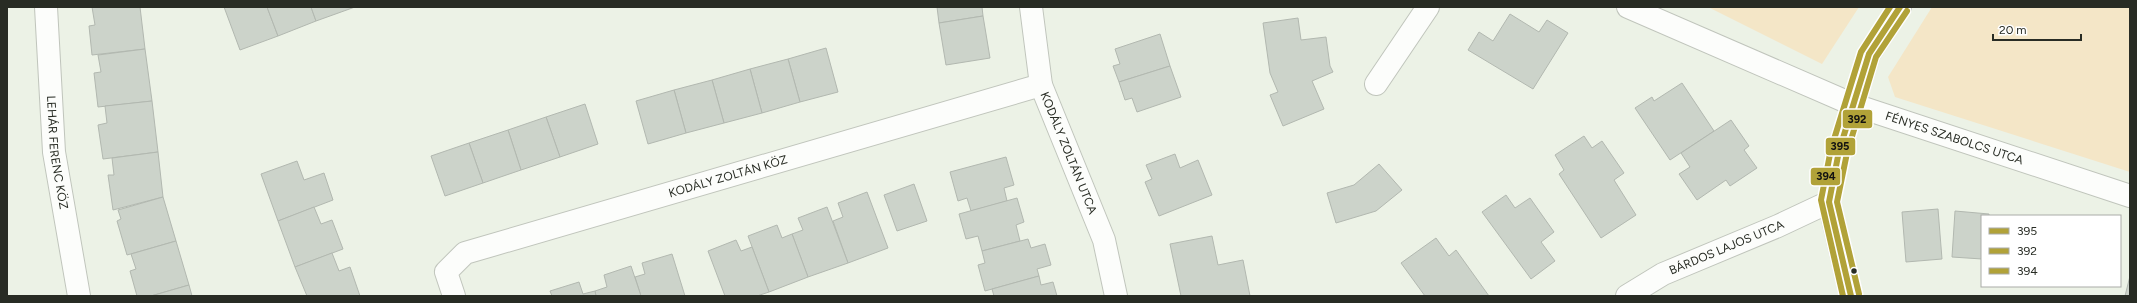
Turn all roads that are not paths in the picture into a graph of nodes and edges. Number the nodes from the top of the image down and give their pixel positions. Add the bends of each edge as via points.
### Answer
1 (46, 7) edge
2 (1031, 7) edge
3 (1428, 7) edge
4 (1628, 7) edge
5 (1900, 7) edge
6 (1376, 84) dead end
7 (1041, 85) junction
8 (1854, 105) junction
9 (2130, 196) edge
10 (1829, 202) junction
11 (79, 296) edge
12 (454, 296) edge
13 (1116, 296) edge
14 (1627, 296) edge
15 (1851, 296) edge

1 - 11 street, LEHÁR FERENC KÖZ via 54,152
2 - 7 street, KODÁLY ZOLTÁN UTCA
3 - 6 street
4 - 8 street, FÉNYES SZABOLCS UTCA
5 - 8 street via 1869,54
7 - 12 street, KODÁLY ZOLTÁN KÖZ via 465,253 446,272
7 - 13 street, KODÁLY ZOLTÁN UTCA via 1104,240
8 - 9 street, FÉNYES SZABOLCS UTCA
8 - 10 street via 1840,151
10 - 14 street, BÁRDOS LAJOS UTCA via 1663,274
10 - 15 street

